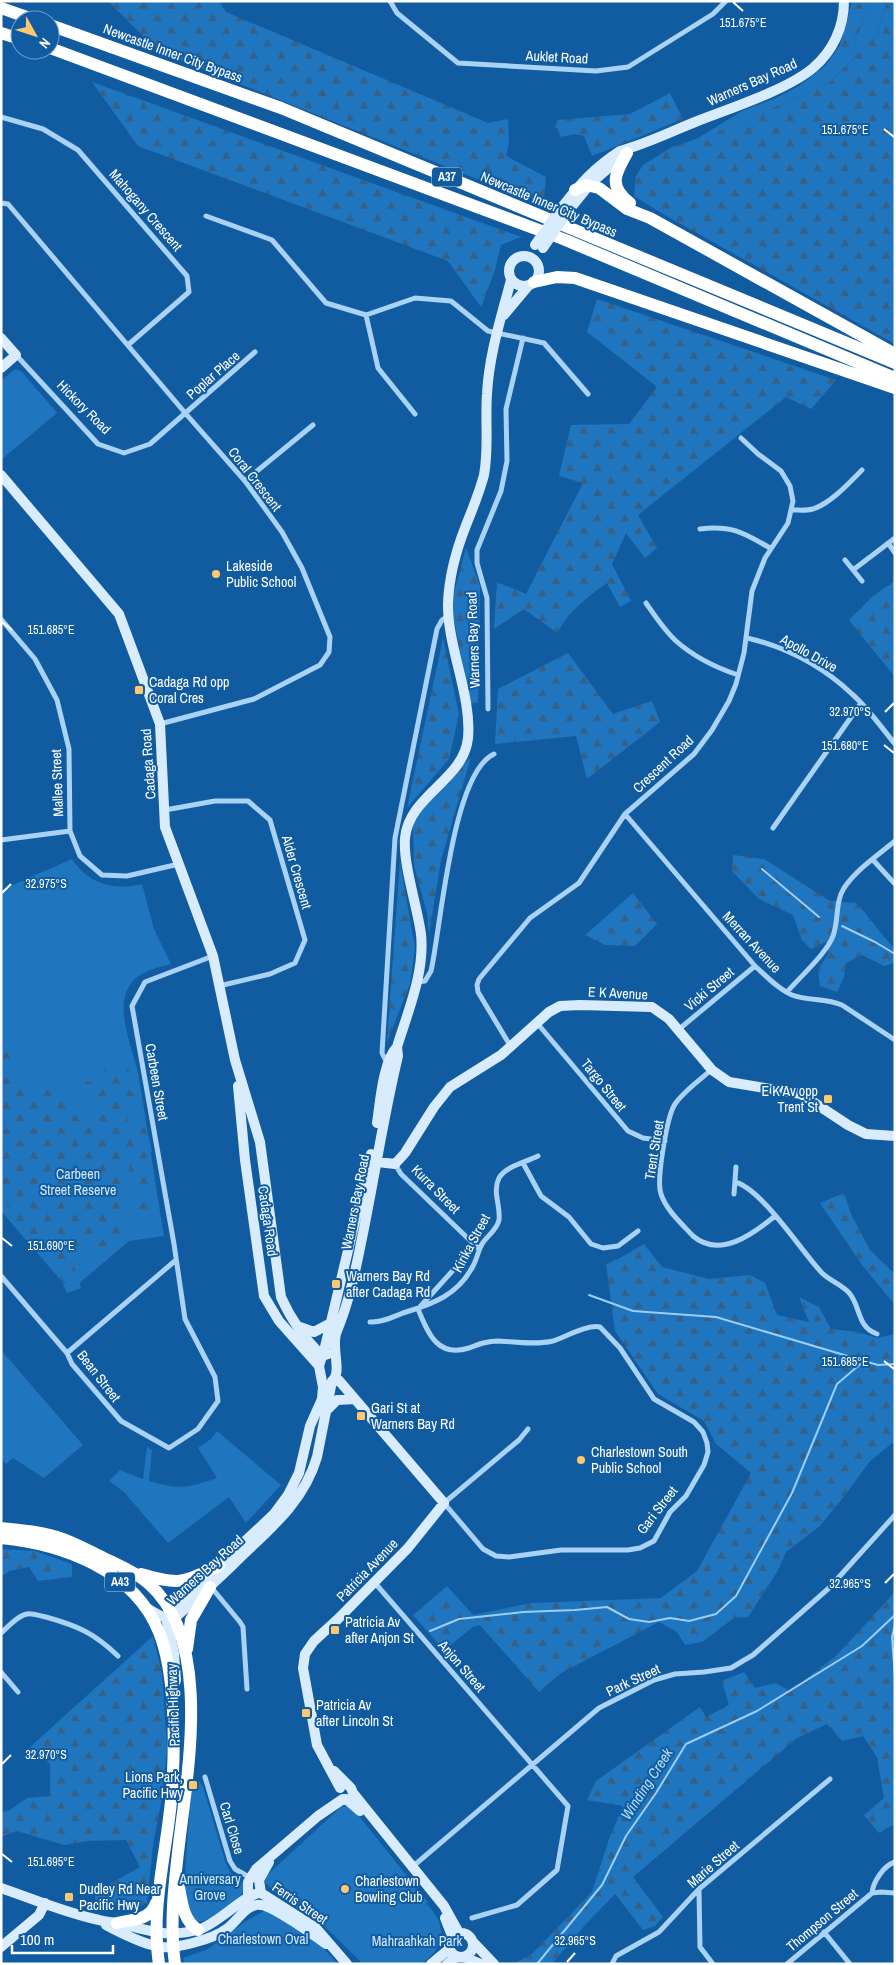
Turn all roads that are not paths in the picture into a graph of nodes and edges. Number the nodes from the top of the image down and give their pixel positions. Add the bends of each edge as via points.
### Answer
1 (390, 1) edge
2 (726, 1) edge
3 (844, 1) edge
4 (60, 30) edge
5 (60, 52) edge
6 (1, 117) edge
7 (629, 151) junction
8 (590, 184) junction
9 (576, 190) junction
10 (1, 203) edge
11 (566, 208) junction
12 (206, 216) dead end
13 (650, 218) junction
14 (539, 246) junction
15 (525, 255) junction
16 (537, 263) junction
17 (512, 280) junction
18 (532, 284) junction
19 (366, 315) junction
20 (500, 321) junction
21 (496, 333) junction
22 (1, 338) edge
23 (523, 338) junction
24 (128, 345) junction
25 (255, 352) dead end
26 (895, 354) edge
27 (16, 355) junction
28 (895, 363) edge
29 (1, 368) edge
30 (895, 378) edge
31 (895, 388) edge
32 (588, 394) dead end
33 (186, 414) junction
34 (415, 414) dead end
35 (313, 424) dead end
36 (741, 438) dead end
37 (862, 470) dead end
38 (1, 475) edge
39 (245, 481) junction
40 (793, 510) junction
41 (700, 529) dead end
42 (895, 538) edge
43 (888, 543) junction
44 (770, 548) junction
45 (895, 553) edge
46 (844, 560) dead end
47 (854, 570) junction
48 (862, 580) dead end
49 (646, 604) dead end
50 (449, 616) junction
51 (1, 619) edge
52 (746, 638) junction
53 (738, 676) junction
54 (861, 703) junction
55 (488, 709) dead end
56 (160, 724) junction
57 (895, 744) edge
58 (494, 754) dead end
59 (164, 810) junction
60 (625, 814) junction
61 (773, 828) dead end
62 (70, 831) junction
63 (400, 838) junction
64 (1, 840) edge
65 (895, 841) edge
66 (873, 860) junction
67 (178, 864) junction
68 (895, 884) edge
69 (213, 956) junction
70 (755, 966) junction
71 (416, 982) junction
72 (219, 986) junction
73 (787, 992) junction
74 (537, 1023) junction
75 (678, 1030) junction
76 (895, 1040) edge
77 (397, 1047) junction
78 (512, 1047) junction
79 (235, 1060) junction
80 (388, 1065) junction
81 (712, 1070) junction
82 (895, 1136) edge
83 (665, 1141) junction
84 (538, 1156) dead end
85 (372, 1161) junction
86 (523, 1163) junction
87 (394, 1164) junction
88 (736, 1167) dead end
89 (735, 1182) junction
90 (734, 1194) dead end
91 (775, 1216) junction
92 (638, 1231) dead end
93 (477, 1247) junction
94 (176, 1260) junction
95 (1, 1276) edge
96 (418, 1309) junction
97 (370, 1322) dead end
98 (331, 1323) junction
99 (296, 1325) junction
100 (877, 1334) dead end
101 (67, 1352) junction
102 (323, 1355) junction
103 (335, 1359) junction
104 (320, 1371) junction
105 (334, 1379) junction
106 (355, 1399) junction
107 (327, 1411) junction
108 (198, 1429) joint
109 (528, 1429) dead end
110 (444, 1503) junction
111 (895, 1515) edge
112 (1, 1528) edge
113 (1, 1538) edge
114 (220, 1566) junction
115 (134, 1572) junction
116 (375, 1582) junction
117 (210, 1587) junction
118 (144, 1606) junction
119 (171, 1616) junction
120 (1, 1633) edge
121 (118, 1656) dead end
122 (186, 1656) junction
123 (1, 1672) edge
124 (247, 1689) dead end
125 (18, 1692) dead end
126 (171, 1695) junction
127 (532, 1764) junction
128 (205, 1777) dead end
129 (830, 1779) dead end
130 (345, 1793) junction
131 (276, 1851) junction
132 (895, 1862) edge
133 (411, 1868) junction
134 (176, 1874) junction
135 (249, 1877) junction
136 (1, 1888) edge
137 (699, 1889) junction
138 (260, 1893) junction
139 (872, 1893) junction
140 (895, 1893) edge
141 (248, 1896) junction
142 (158, 1900) junction
143 (45, 1903) junction
144 (472, 1918) dead end
145 (99, 1920) junction
146 (117, 1923) junction
147 (198, 1930) junction
148 (824, 1932) junction
149 (156, 1934) junction
150 (456, 1934) junction
151 (172, 1941) junction
152 (472, 1942) junction
153 (1, 1947) edge
154 (156, 1947) junction
155 (456, 1954) junction
156 (344, 1960) edge
157 (159, 1964) edge
158 (175, 1964) edge
159 (432, 1964) edge
160 (447, 1964) edge
161 (481, 1964) edge
162 (494, 1964) edge
163 (612, 1964) edge
164 (713, 1964) edge
165 (787, 1964) edge
166 (850, 1964) edge

1 - 2 street, Auklet Road via 397,13 458,64 596,70 628,67 713,14
3 - 7 street, Warners Bay Road via 838,35 825,55 806,74
4 - 28 highway, Newcastle Inner City Bypass / A37 via 281,108
5 - 30 highway, Newcastle Inner City Bypass / A37 via 563,238
6 - 24 street, Mahogany Crescent via 43,129 78,150 187,276 190,292
7 - 8 street, Warners Bay Road
7 - 9 street, Warners Bay Road via 620,151 601,164
7 - 13 highway via 616,174 616,187 624,198
8 - 9 highway
8 - 11 street, Warners Bay Road
8 - 13 highway via 627,209
9 - 11 street, Warners Bay Road
10 - 24 street, Coral Crescent via 8,204
11 - 14 street, Warners Bay Road, bridge
12 - 19 street via 272,240 326,303
13 - 26 highway
14 - 15 street, Warners Bay Road
14 - 16 street, Warners Bay Road
15 - 16 street
15 - 17 street via 512,261 508,271
16 - 18 street via 539,273
17 - 18 street via 519,286
17 - 20 street, Warners Bay Road
18 - 20 street, Warners Bay Road
18 - 31 highway via 557,277 575,278
19 - 21 street via 415,298 451,301 488,331
19 - 34 street via 378,368
20 - 21 street, Warners Bay Road
21 - 23 street
21 - 50 street, Warners Bay Road via 487,395 484,473 452,575
22 - 27 street, Hickory Road
23 - 32 street via 544,343
23 - 55 street, Warners Bay Road via 506,409 507,461 501,491 478,550 477,563 487,598
24 - 33 street, Coral Crescent
25 - 33 street, Poplar Place
27 - 29 street
27 - 33 street, Hickory Road via 98,444 124,453 150,444
33 - 39 street, Coral Crescent
35 - 39 street
36 - 40 street via 785,476 792,492
37 - 40 street via 818,506 809,510
38 - 56 street, Cadaga Road via 119,614
39 - 56 street, Coral Crescent via 282,532 302,568 330,637 329,652 320,665 254,699
40 - 44 street, Crescent Road via 786,528
41 - 44 street via 735,529
42 - 43 street
43 - 45 street
43 - 47 street
44 - 52 street, Crescent Road via 752,591
46 - 47 street
47 - 48 street
49 - 53 street via 680,644
50 - 63 street, Warners Bay Road via 442,620 438,629
50 - 63 street, Warners Bay Road via 467,715 468,739 459,763 410,818
51 - 62 street, Mallee Street via 35,659 57,700 69,749
52 - 53 street, Crescent Road
52 - 54 street, Apollo Drive via 773,645 812,664
53 - 60 street, Crescent Road via 726,706 702,744
54 - 57 street, Apollo Drive
54 - 61 street
56 - 59 street, Cadaga Road
58 - 71 street, Warners Bay Road via 478,769 463,804 448,864 431,971 425,981
59 - 67 street, Cadaga Road via 165,827
59 - 72 street, Alder Crescent via 215,801 248,801 270,820 305,940 295,963 270,974
60 - 70 street, Merran Avenue
60 - 78 street, Crescent Road via 579,883 530,918 478,981 478,992
62 - 64 street
62 - 67 street, Mallee Street via 80,856 102,875 127,876
63 - 71 street, Warners Bay Road via 421,934 422,951
63 - 80 street, Warners Bay Road via 382,1053
65 - 66 street
66 - 68 street
66 - 73 street via 852,878 841,893 831,941
67 - 69 street, Cadaga Road
69 - 72 street, Cadaga Road
69 - 94 street, Carbeen Street via 145,982 132,1006
70 - 73 street, Merran Avenue
70 - 75 street, Vicki Street
71 - 77 street, Warners Bay Road
72 - 79 street, Cadaga Road
73 - 76 street, Merran Avenue via 834,1001
74 - 75 street, E K Avenue via 560,1006 652,1007
74 - 78 street, E K Avenue
74 - 83 street, Targo Street via 628,1131 643,1138
75 - 81 street, E K Avenue
77 - 80 street, Warners Bay Road
77 - 85 street, Warners Bay Road via 398,1056
78 - 87 street, E K Avenue via 450,1087 406,1153
79 - 99 street, Cadaga Road via 260,1142 281,1297
79 - 104 street, Cadaga Road via 264,1296 279,1321
80 - 85 street, Warners Bay Road
81 - 82 street, E K Avenue via 729,1082 801,1094 866,1134
81 - 83 street, Trent Street via 674,1105
83 - 91 street, Trent Street via 658,1182 660,1193 671,1211 699,1241 716,1246 729,1244 752,1233
84 - 86 street, Kirika Street
85 - 87 street, Kurra Street
85 - 98 street, Warners Bay Road
85 - 103 street, Warners Bay Road via 367,1217 349,1299 334,1340
86 - 92 street via 541,1196 569,1217 591,1244 602,1248 618,1246
86 - 93 street, Kirika Street via 498,1179 499,1219 496,1227
87 - 93 street, Kurra Street
88 - 89 street
89 - 90 street
89 - 91 street via 750,1189
91 - 100 street via 822,1273 850,1294 865,1328
93 - 96 street, Kirika Street
93 - 96 street, Kirika Street via 471,1270 456,1289
94 - 101 street
94 - 108 street, Carbeen Street via 185,1319 215,1377 218,1400
95 - 101 street, Bean Street
96 - 97 street, Kirika Street
96 - 110 street, Gari Street via 431,1338 449,1350 485,1342 548,1342 600,1327 620,1348 654,1399 694,1422 703,1432 708,1446 706,1461 686,1496 670,1512 654,1541 637,1549 561,1550 509,1558 496,1556 483,1549
98 - 99 street via 314,1332
98 - 102 street, Warners Bay Road
99 - 102 street, Cadaga Road
101 - 108 street, Bean Street via 72,1364 121,1421 169,1448
102 - 103 street
102 - 104 street, Warners Bay Road
103 - 105 street, Warners Bay Road
104 - 105 street via 325,1380
104 - 114 street, Warners Bay Road via 322,1399 310,1426 303,1461 294,1484 274,1514
105 - 106 street, Gari Street
105 - 107 street, Warners Bay Road
106 - 107 street via 337,1400
106 - 110 street, Gari Street
107 - 117 street, Warners Bay Road via 313,1470 301,1493 285,1514
109 - 110 street, Patricia Avenue
110 - 116 street, Patricia Avenue
111 - 127 street, Park Street via 828,1588 753,1655 731,1668 675,1674 654,1680 599,1708
112 - 115 highway, Pacific Highway / A43 via 35,1532 77,1544
113 - 118 highway, Pacific Highway / A43 via 60,1549 87,1560 125,1586
114 - 115 highway via 181,1582
114 - 119 street, Warners Bay Road
115 - 119 highway, Pacific Highway / A43 via 156,1592
116 - 127 street, Anjon Street
116 - 130 street, Patricia Avenue via 308,1647 303,1660 317,1744
117 - 119 street, Warners Bay Road
117 - 122 highway via 191,1620
117 - 124 street via 243,1627
118 - 119 street, Warners Bay Road
118 - 126 highway, Pacific Highway / A43 via 160,1634
119 - 122 highway, Pacific Highway / A43
119 - 126 street, Warners Bay Road via 176,1680
120 - 121 street via 27,1614 37,1615 91,1633
122 - 134 highway, Pacific Highway / A43 via 190,1740
123 - 125 street
126 - 142 highway, Pacific Highway / A43 via 174,1742 172,1790
127 - 133 street, Park Street
127 - 144 street, Anjon Street via 568,1806 557,1870 517,1905
128 - 135 street, Carl Close via 230,1861 235,1869
129 - 137 street, Marie Street
130 - 131 street
130 - 133 street, Patricia Avenue
131 - 135 street
131 - 138 street via 260,1877
132 - 139 street, Thompson Street via 886,1867 872,1887
133 - 150 street, Patricia Avenue
134 - 147 highway via 185,1916
134 - 151 highway, Pacific Highway / A43
135 - 141 street
136 - 143 street
137 - 163 street, Marie Street via 660,1932 616,1956
137 - 164 street via 700,1947
138 - 141 street, Ferris Street
138 - 156 street, Ferris Street via 316,1928
139 - 140 street, Thompson Street
139 - 148 street, Thompson Street
141 - 147 street, Ferris Street via 220,1919
142 - 146 highway via 150,1914
142 - 149 highway, Pacific Highway / A43
143 - 145 street
143 - 153 street via 39,1915
145 - 146 street, Ferris Street
145 - 154 street
146 - 149 street, Ferris Street
147 - 151 street, Ferris Street
148 - 165 street, Thompson Street
148 - 166 street
149 - 151 street, Ferris Street
149 - 154 highway, Pacific Highway / A43
150 - 152 street, Patricia Avenue via 468,1935
150 - 155 street via 448,1943
151 - 154 street, Ferris Street
151 - 156 street, Ferris Street via 193,1942 222,1932 249,1908 263,1905 301,1926
151 - 158 highway, Pacific Highway / A43
152 - 155 street via 471,1951
152 - 162 street, Patricia Avenue
154 - 157 highway, Pacific Highway / A43
155 - 159 street
155 - 160 street
155 - 161 street

